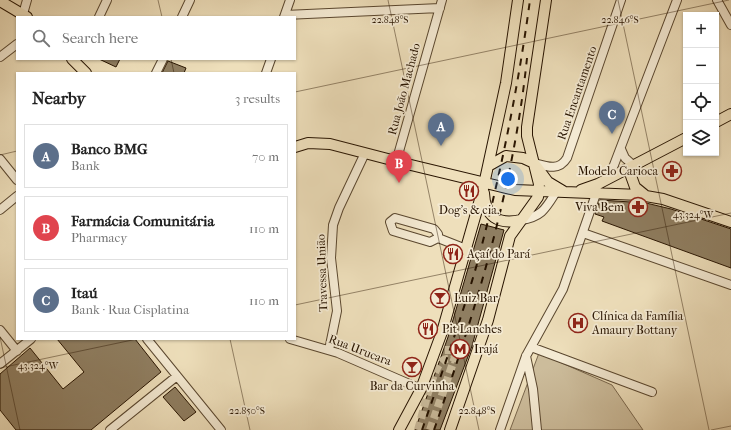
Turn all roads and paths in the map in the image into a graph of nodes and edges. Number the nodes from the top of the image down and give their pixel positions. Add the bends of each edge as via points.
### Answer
1 (27, 0) edge
2 (107, 0) edge
3 (190, 0) edge
4 (290, 0) edge
5 (518, 0) edge
6 (546, 0) edge
7 (621, 0) edge
8 (677, 0) edge
9 (717, 0) edge
10 (0, 1) edge
11 (441, 4) edge
12 (25, 15) edge
13 (99, 16) edge
14 (182, 16) edge
15 (285, 16) edge
16 (731, 26) edge
17 (16, 45) edge
18 (0, 57) edge
19 (162, 60) edge
20 (271, 60) edge
21 (76, 61) edge
22 (85, 72) edge
23 (156, 72) edge
24 (266, 72) edge
25 (731, 114) edge
26 (719, 120) edge
27 (683, 140) edge
28 (296, 147) edge
29 (621, 149) junction
30 (365, 153) junction
31 (0, 159) edge
32 (396, 162) junction
33 (534, 163) junction
34 (490, 165) junction
35 (632, 170) junction
36 (609, 178) junction
37 (16, 179) edge
38 (484, 186) junction
39 (539, 192) junction
40 (564, 192) junction
41 (596, 194) junction
42 (646, 196) junction
43 (16, 197) edge
44 (0, 210) edge
45 (521, 220) junction
46 (731, 222) edge
47 (583, 233) junction
48 (438, 238) junction
49 (466, 249) junction
50 (731, 285) edge
51 (0, 330) edge
52 (30, 340) edge
53 (148, 340) edge
54 (294, 340) edge
55 (531, 347) junction
56 (329, 350) junction
57 (444, 350) dead end
58 (17, 351) junction
59 (526, 356) junction
60 (433, 357) junction
61 (0, 364) edge
62 (177, 376) junction
63 (421, 389) junction
64 (652, 392) dead end
65 (110, 430) edge
66 (221, 430) edge
67 (399, 430) edge
68 (450, 430) edge
69 (500, 430) edge
70 (537, 430) edge

1 - 12 street
2 - 13 street
3 - 14 street
4 - 15 street
5 - 34 main road via 506,83
6 - 33 main road via 527,136
7 - 33 street, Rua Encantamento via 567,158 559,167 546,167
8 - 29 street
9 - 16 street
10 - 12 main road
11 - 15 street
11 - 32 street, Rua João Machado
17 - 18 street
19 - 23 street
20 - 24 street
21 - 22 main road
25 - 26 main road
27 - 35 main road
28 - 30 main road via 308,143 330,144
29 - 35 street
29 - 36 street
30 - 32 main road
30 - 56 street, Travessa União via 338,208 333,225 331,258 337,310
31 - 37 street
32 - 38 main road
33 - 34 main road via 523,158 506,156
33 - 39 main road
33 - 40 main road via 548,182
34 - 38 main road
35 - 36 main road
35 - 41 main road
35 - 42 main road via 635,187
36 - 40 main road via 594,186
38 - 39 main road
38 - 45 main road via 484,201 492,215 503,222
38 - 49 main road
39 - 40 main road
39 - 45 main road via 536,201
40 - 41 main road
40 - 45 street via 541,213
41 - 42 main road
41 - 47 street
42 - 46 main road via 679,203
43 - 44 street
45 - 68 main road via 509,239 488,320
47 - 50 street
47 - 55 street via 556,305
48 - 48 street via 430,242 393,231 390,222 398,218 427,227 437,231
48 - 49 street
49 - 60 main road
51 - 58 street
52 - 58 street
53 - 62 street
54 - 56 street, Rua Urucara
55 - 59 street
55 - 64 street
56 - 63 street, Rua Urucara
57 - 60 street
58 - 61 street
59 - 69 street
59 - 70 street via 532,380
60 - 63 main road
62 - 65 street
62 - 66 street
63 - 67 main road

